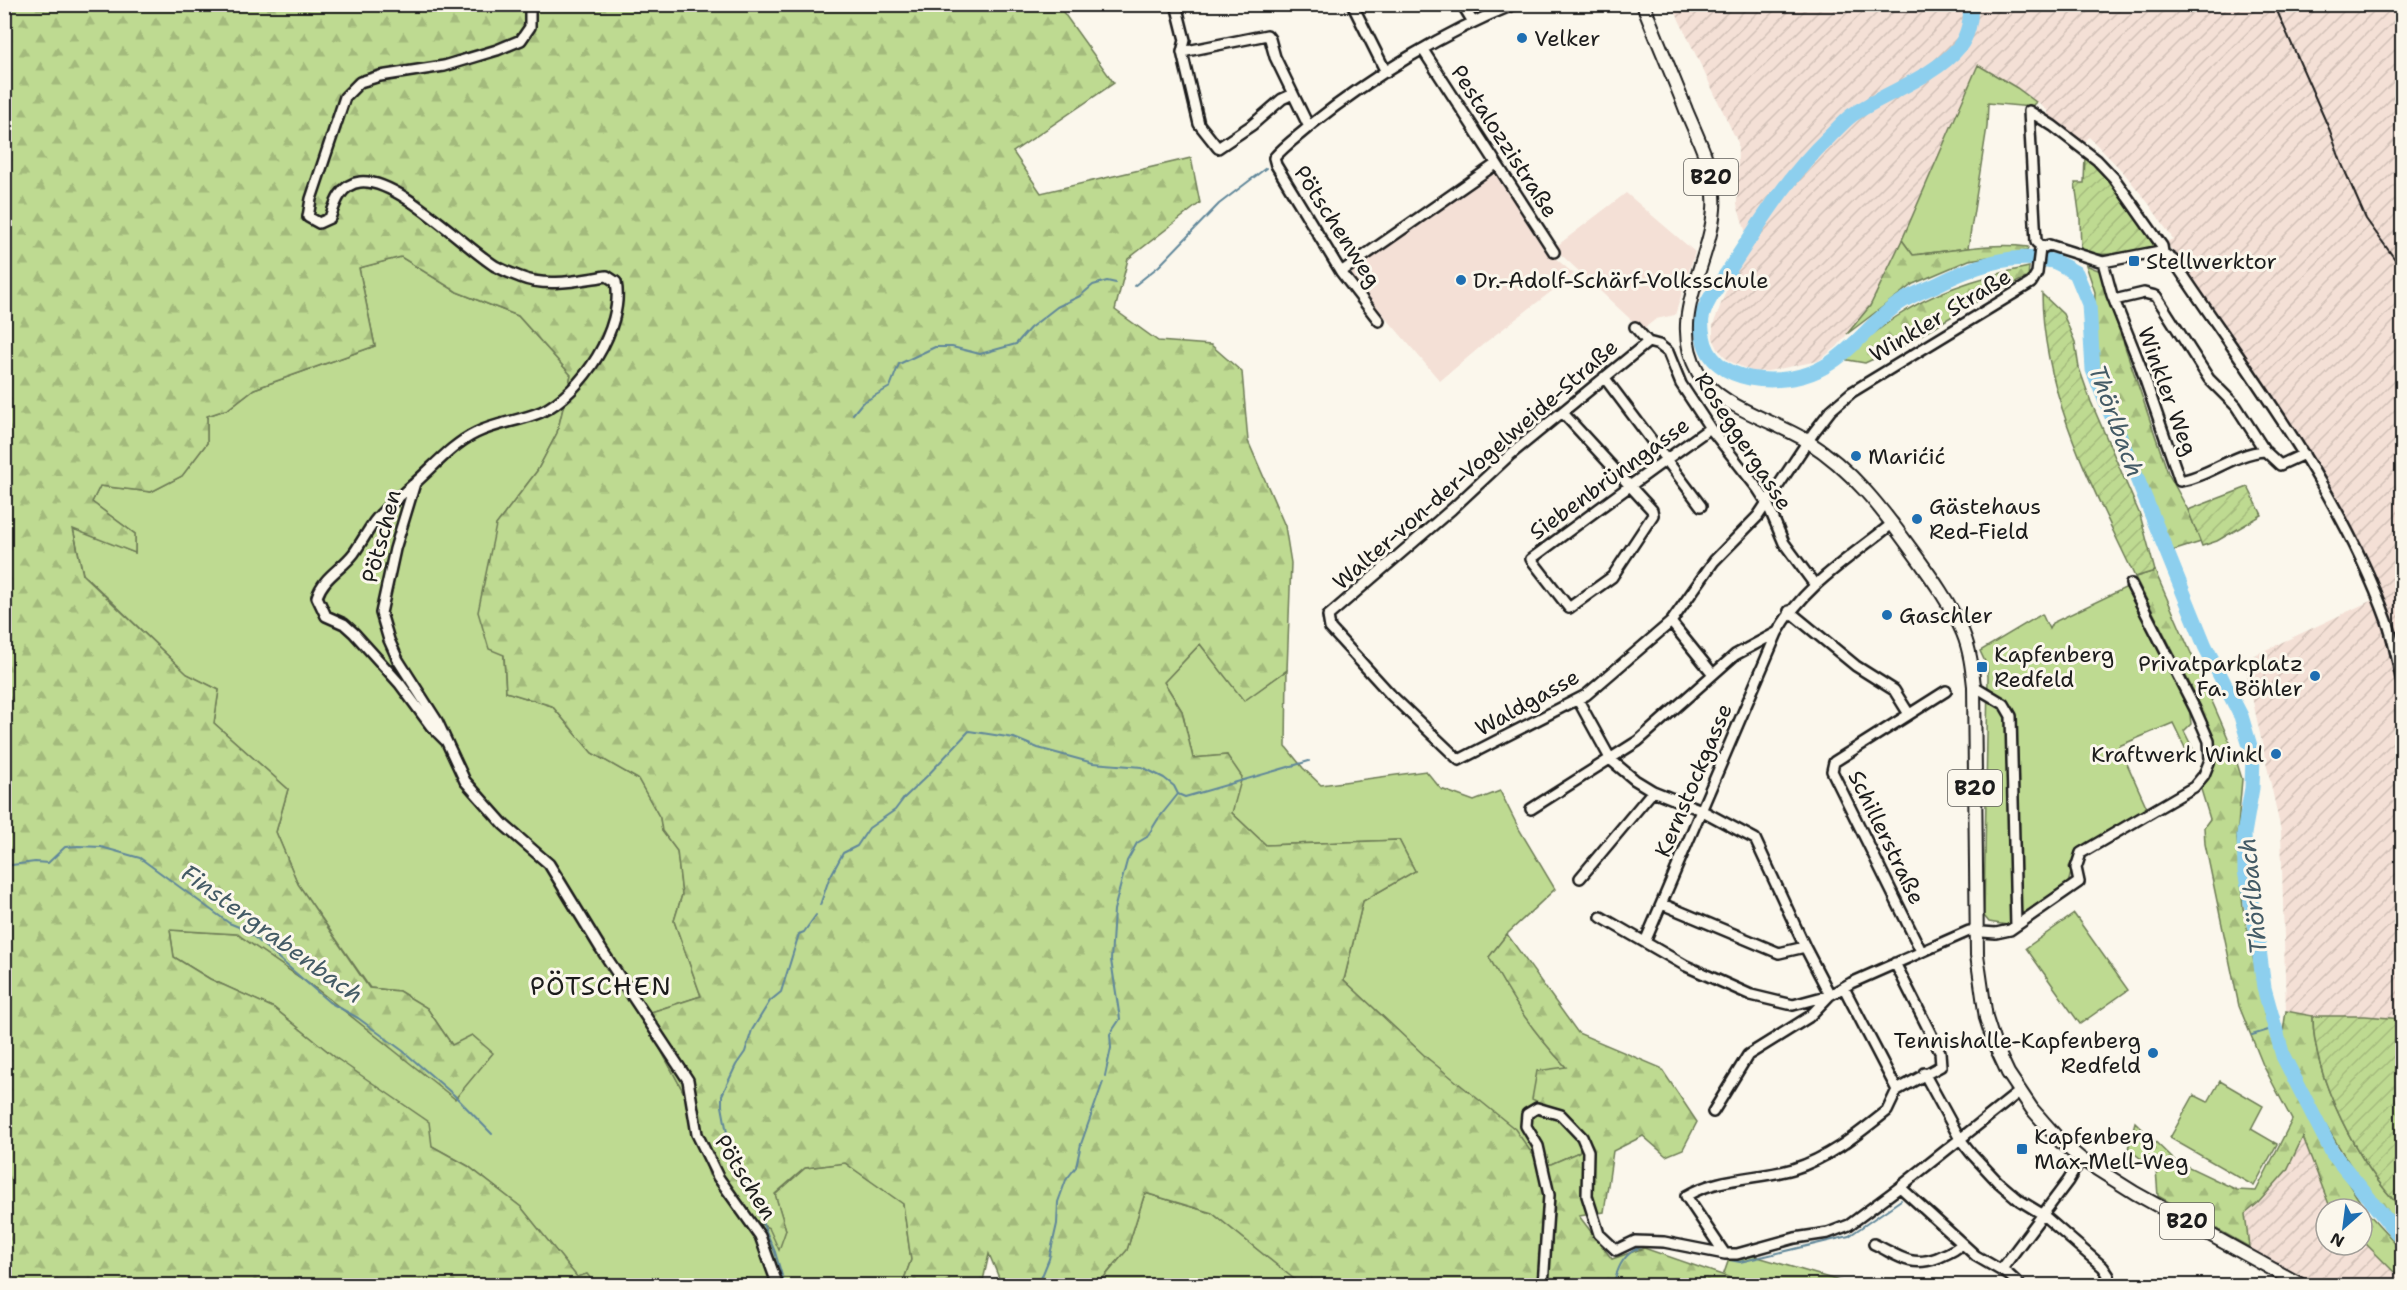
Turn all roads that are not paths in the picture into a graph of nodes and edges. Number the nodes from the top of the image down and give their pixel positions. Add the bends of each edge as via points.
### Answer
1 (530, 4) edge
2 (1176, 4) edge
3 (1352, 4) edge
4 (1462, 4) edge
5 (1515, 4) edge
6 (1643, 4) edge
7 (1473, 22) junction
8 (1423, 50) junction
9 (1182, 52) junction
10 (1386, 72) junction
11 (1293, 94) junction
12 (1309, 127) junction
13 (1496, 164) junction
14 (2041, 250) junction
15 (1554, 252) dead end
16 (2163, 252) junction
17 (2103, 262) junction
18 (1341, 272) junction
19 (2114, 300) junction
20 (1379, 321) dead end
21 (1635, 327) dead end
22 (1648, 342) junction
23 (1604, 376) junction
24 (1563, 413) junction
25 (1710, 428) junction
26 (1807, 441) junction
27 (2265, 451) junction
28 (2304, 454) junction
29 (1667, 459) junction
30 (415, 483) junction
31 (1630, 486) junction
32 (1767, 503) junction
33 (1701, 506) dead end
34 (1893, 523) junction
35 (2131, 584) dead end
36 (1815, 585) junction
37 (1789, 611) junction
38 (1328, 616) joint
39 (1671, 622) junction
40 (1777, 633) junction
41 (1713, 674) junction
42 (2403, 683) edge
43 (1974, 686) junction
44 (1946, 691) dead end
45 (1578, 700) junction
46 (1909, 714) junction
47 (445, 740) junction
48 (1611, 760) junction
49 (1653, 791) junction
50 (1531, 809) dead end
51 (1701, 810) junction
52 (1580, 878) dead end
53 (1662, 904) junction
54 (1601, 917) dead end
55 (2016, 926) junction
56 (1976, 931) junction
57 (1645, 942) junction
58 (1805, 947) junction
59 (1922, 951) junction
60 (1895, 963) junction
61 (1844, 988) junction
62 (1830, 994) junction
63 (1924, 1074) junction
64 (1897, 1090) junction
65 (2019, 1092) junction
66 (1713, 1112) dead end
67 (1960, 1139) junction
68 (2081, 1159) junction
69 (1900, 1188) junction
70 (2042, 1214) junction
71 (1874, 1244) dead end
72 (1962, 1244) junction
73 (1725, 1254) junction
74 (2001, 1270) junction
75 (778, 1286) edge
76 (1543, 1286) edge
77 (2021, 1286) edge
78 (2102, 1286) edge
79 (2303, 1286) edge

1 - 30 street, Pötschen via 530,27 521,40 444,66 360,82 345,97 311,199 308,217 319,223 330,218 344,189 359,182 382,184 496,266 523,279 549,283 607,276 616,282 619,297 614,322 598,357 571,390 542,412 476,432
2 - 9 street via 1185,40
3 - 10 street
4 - 7 street
5 - 7 street, Pötschenweg
6 - 26 main road, B20 via 1712,182 1713,222 1691,295 1686,327 1692,359 1706,383 1727,401
7 - 8 street, Pötschenweg
8 - 10 street, Pötschenweg
8 - 13 street, Pestalozzistraße
9 - 11 street, Pötschenweg via 1267,35
9 - 11 street via 1199,124 1218,148
10 - 12 street, Pötschenweg
11 - 12 street, Pötschenweg
12 - 18 street, Pötschenweg via 1274,158
13 - 15 street, Pestalozzistraße
13 - 18 street
14 - 16 street via 2036,242 2029,111 2097,160 2114,178
14 - 17 street via 2049,245
14 - 26 street, Winkler Straße via 2031,283 1852,392 1831,410
16 - 17 street
16 - 28 street via 2173,260
17 - 19 street, Winkler Weg
18 - 20 street, Pötschenweg
19 - 27 street via 2144,293 2156,296 2209,379 2236,406
19 - 27 street, Winkler Weg via 2180,481 2195,479 2233,460
21 - 22 street, Roseggergasse
22 - 23 street, Walter-von-der-Vogelweide-Straße
22 - 25 street, Roseggergasse via 1668,352 1681,384
23 - 24 street, Walter-von-der-Vogelweide-Straße
23 - 29 street
24 - 31 street
24 - 38 street, Walter-von-der-Vogelweide-Straße
25 - 29 street, Siebenbrünngasse
25 - 32 street, Roseggergasse
26 - 32 street, Waldgasse
26 - 34 main road, B20 via 1863,487
27 - 28 street via 2280,465
28 - 42 street via 2342,519 2375,591
29 - 31 street, Siebenbrünngasse
29 - 33 street
30 - 47 street, Pötschen via 381,613 398,660
30 - 47 street via 374,521 317,597 326,616 354,633
31 - 31 street, Siebenbrünngasse via 1652,510 1651,519 1612,577 1569,608 1531,559
32 - 36 street, Roseggergasse via 1784,543
32 - 39 street, Waldgasse via 1704,574
34 - 36 street, Kernstockgasse
34 - 43 main road, B20 via 1952,609 1969,652
35 - 55 street via 2195,709 2209,741 2210,760 2194,787 2081,853 2076,868 2079,882
36 - 37 street, Kernstockgasse
37 - 40 street, Kernstockgasse
37 - 46 street via 1856,666 1894,690
38 - 45 street, Waldgasse via 1330,628 1391,695 1459,760
39 - 41 street
39 - 45 street, Waldgasse
40 - 41 street via 1735,655
40 - 51 street, Kernstockgasse
41 - 48 street
43 - 55 street via 2004,704 2011,716
43 - 56 main road, B20
44 - 46 street, Schillerstraße
45 - 48 street
46 - 59 street, Schillerstraße via 1834,762 1832,771
47 - 75 street, Pötschen via 465,781 504,825 549,864 688,1080 697,1134 718,1176 760,1236
48 - 49 street
48 - 50 street
49 - 51 street
49 - 52 street
51 - 53 street, Kernstockgasse
51 - 58 street via 1755,839
53 - 57 street, Kernstockgasse
53 - 58 street via 1779,953
54 - 57 street
55 - 56 street via 2006,931
56 - 59 street
56 - 65 main road, B20 via 1986,1018 2000,1057
57 - 62 street via 1686,966 1751,994 1794,1005
58 - 62 street
59 - 60 street
60 - 61 street
60 - 63 street via 1940,1052 1941,1066
61 - 62 street
61 - 64 street
62 - 66 street via 1809,1017 1748,1054
63 - 64 street
63 - 67 street
64 - 73 street via 1887,1111 1826,1156 1793,1169 1715,1185 1686,1196
65 - 67 street
65 - 68 main road, B20 via 2061,1142
67 - 69 street
67 - 70 street via 1997,1181
68 - 70 street
68 - 79 main road, B20
69 - 72 street
69 - 73 street via 1849,1225 1828,1233
70 - 74 street
70 - 78 street via 2108,1272
71 - 72 street via 1915,1262 1942,1256
72 - 74 street
73 - 76 street via 1664,1242 1635,1241 1616,1250 1599,1234 1587,1196 1588,1151 1582,1137 1561,1115 1537,1108 1527,1114 1526,1126 1538,1146 1549,1195
74 - 77 street

